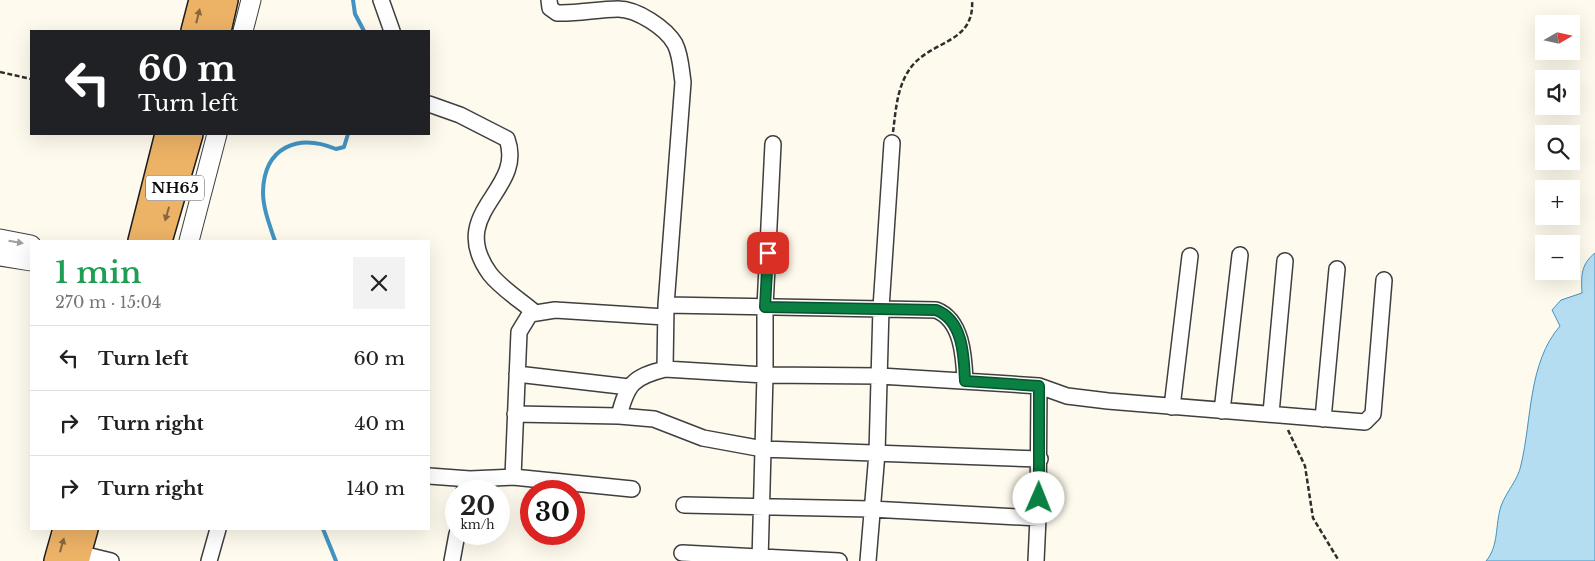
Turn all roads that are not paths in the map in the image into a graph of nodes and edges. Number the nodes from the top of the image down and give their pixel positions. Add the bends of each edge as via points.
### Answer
1 (202, 0) edge
2 (225, 0) edge
3 (250, 0) edge
4 (381, 0) edge
5 (549, 0) edge
6 (194, 30) edge
7 (218, 30) edge
8 (243, 30) edge
9 (392, 30) edge
10 (430, 104) edge
11 (168, 135) edge
12 (190, 135) edge
13 (217, 135) edge
14 (892, 143) road end
15 (773, 144) dead end
16 (0, 239) edge
17 (141, 240) edge
18 (159, 240) edge
19 (189, 240) edge
20 (30, 244) edge
21 (1240, 255) dead end
22 (0, 256) edge
23 (1190, 256) dead end
24 (30, 261) edge
25 (1285, 261) dead end
26 (1337, 269) dead end
27 (1384, 280) dead end
28 (765, 307) junction
29 (881, 308) junction
30 (666, 311) junction
31 (534, 312) junction
32 (665, 369) junction
33 (517, 374) junction
34 (766, 376) junction
35 (880, 376) junction
36 (965, 381) junction
37 (1039, 386) junction
38 (629, 387) junction
39 (1172, 407) junction
40 (1222, 411) junction
41 (515, 414) junction
42 (1276, 414) junction
43 (619, 416) junction
44 (1324, 419) junction
45 (763, 449) junction
46 (877, 453) junction
47 (1040, 459) junction
48 (430, 476) edge
49 (513, 477) junction
50 (446, 480) edge
51 (496, 480) edge
52 (632, 489) dead end
53 (684, 505) dead end
54 (762, 505) junction
55 (871, 509) junction
56 (1038, 518) junction
57 (66, 530) edge
58 (84, 530) edge
59 (218, 530) edge
60 (454, 545) edge
61 (682, 553) dead end
62 (70, 558) edge
63 (760, 558) edge
64 (110, 561) edge
65 (209, 561) edge
66 (452, 561) edge
67 (838, 561) edge
68 (868, 561) edge
69 (1036, 561) edge

6 -> 1 highway
2 - 7 highway
3 - 8 street
4 - 9 street
5 - 30 street via 550,8 557,12 620,9 638,13 656,24 675,43 682,82
10 - 31 street via 460,115 507,140 510,156 504,180 485,205 476,234 484,264 492,276
11 - 17 highway, NH65
12 -> 18 highway, NH65
13 - 19 street
14 - 29 street
15 - 28 street
16 -> 20 street
21 - 40 street
22 - 24 street
23 - 39 street
25 - 42 street
26 - 44 street
27 - 44 street via 1372,417 1365,422
28 - 29 street
28 - 30 street
28 - 34 street
29 - 35 street
29 - 36 street via 936,310 949,317 962,345
30 - 31 street
30 - 32 street
31 - 33 street via 527,317 519,332
32 - 34 street
32 - 38 street via 638,378
33 - 38 street
33 - 41 street
34 - 35 street
34 - 45 street
35 - 36 street
35 - 46 street
36 - 37 street
37 - 39 street via 1067,396
37 - 47 street
38 - 43 street
39 - 40 street
40 - 42 street
41 - 43 street
41 - 49 street
42 - 44 street
43 - 45 street via 654,419 703,438
45 - 46 street
45 - 54 street
46 - 47 street
46 - 55 street
47 - 56 street
48 - 50 street
49 - 51 street
49 - 52 street
53 - 54 street
54 - 55 street
54 - 63 street
55 - 56 street
55 - 68 street
56 - 69 street
62 -> 57 highway
58 - 62 highway
59 - 65 street
60 - 66 street
61 - 63 street
62 - 64 street
63 - 67 street

